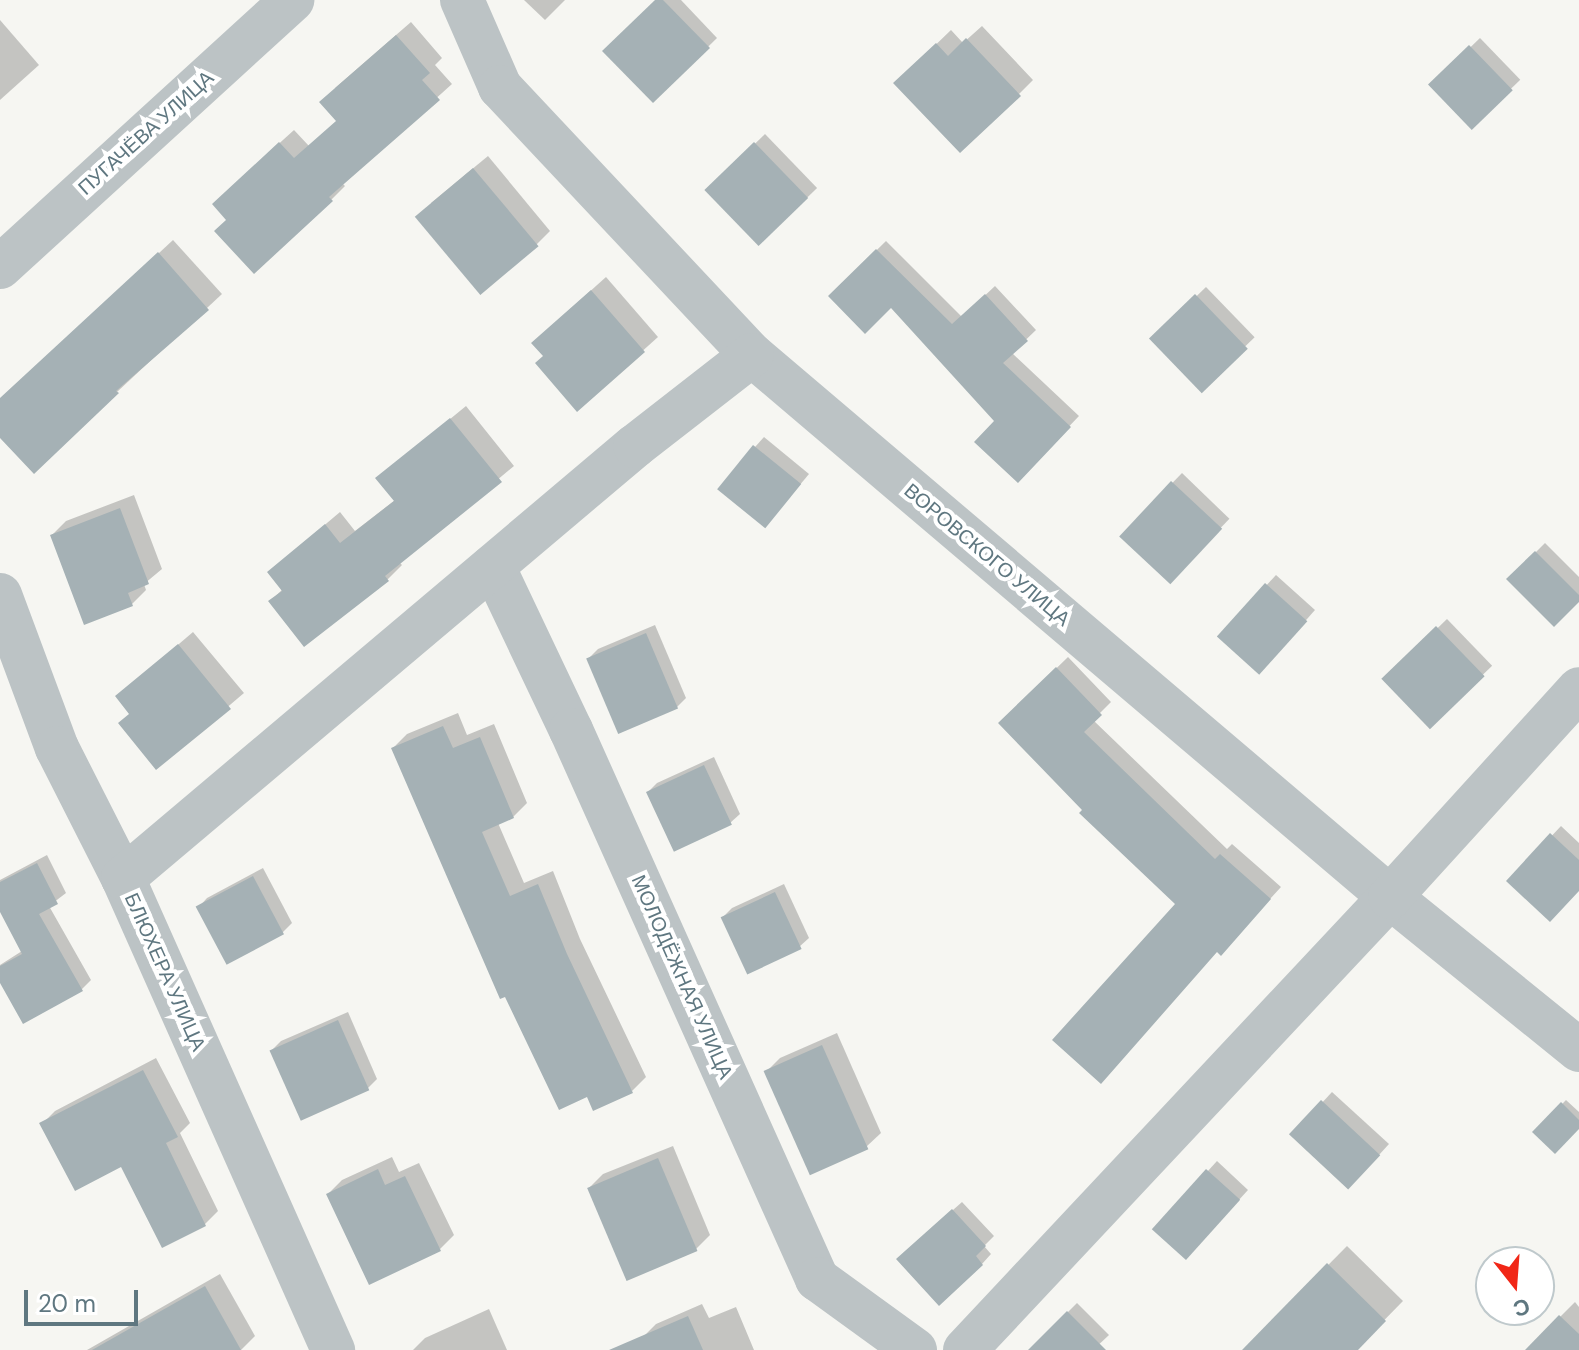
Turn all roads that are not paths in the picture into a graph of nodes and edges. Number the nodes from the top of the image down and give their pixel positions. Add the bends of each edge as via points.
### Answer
1 (292, 0) edge
2 (462, 0) edge
3 (0, 267) edge
4 (752, 355) junction
5 (493, 566) junction
6 (0, 595) edge
7 (1579, 689) edge
8 (123, 878) junction
9 (1390, 897) junction
10 (1579, 1050) edge
11 (333, 1350) edge
12 (915, 1350) edge
13 (965, 1350) edge

1 - 3 street, ПУГАЧЁВА УЛИЦА
2 - 4 street, ВОРОВСКОГО УЛИЦА via 500,87
4 - 5 street
4 - 9 street, ВОРОВСКОГО УЛИЦА
5 - 8 street
5 - 12 street, МОЛОДЁЖНАЯ УЛИЦА via 817,1279
6 - 8 street, БЛЮХЕРА УЛИЦА via 57,748
7 - 9 street
8 - 11 street, БЛЮХЕРА УЛИЦА
9 - 10 street, ВОРОВСКОГО УЛИЦА
9 - 13 street

